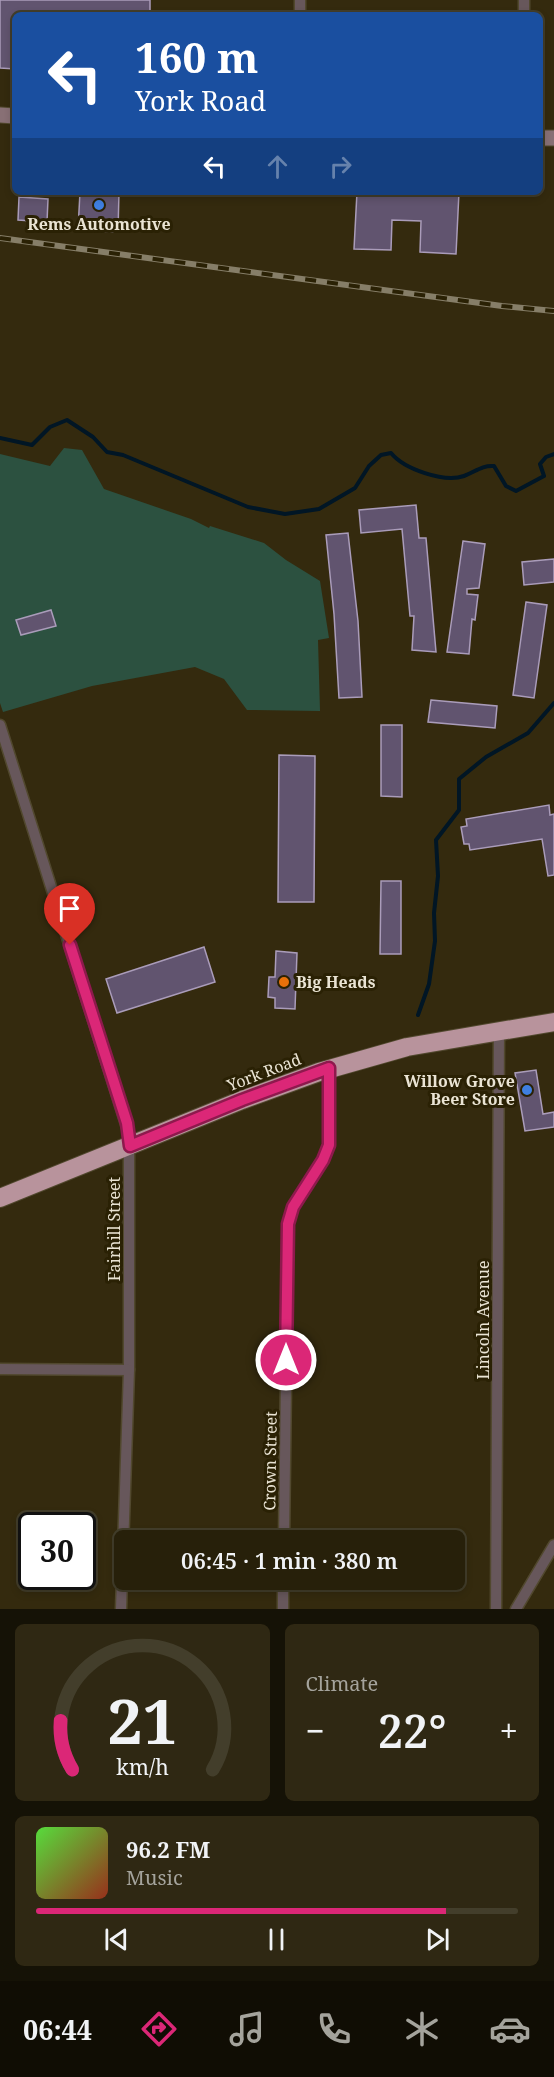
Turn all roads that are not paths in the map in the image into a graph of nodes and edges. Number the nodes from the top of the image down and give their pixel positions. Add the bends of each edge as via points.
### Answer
1 (0, 725) edge
2 (554, 1022) edge
3 (498, 1031) junction
4 (329, 1068) junction
5 (130, 1146) junction
6 (0, 1198) edge
7 (0, 1369) edge
8 (129, 1370) junction
9 (284, 1530) edge
10 (554, 1545) edge
11 (283, 1590) edge
12 (121, 1609) edge
13 (283, 1609) edge
14 (496, 1609) edge
15 (516, 1609) edge

1 - 5 street, Fairhill Street via 127,1123
2 - 3 highway, York Road
3 - 4 highway, York Road via 407,1047
3 - 14 street, Lincoln Avenue
4 - 5 highway, York Road
4 - 9 street, Crown Street via 329,1145 293,1207 288,1224
5 - 6 highway, York Road
5 - 8 street, Fairhill Street
7 - 8 street
8 - 12 street, Fairhill Street
10 - 15 street
11 - 13 street

